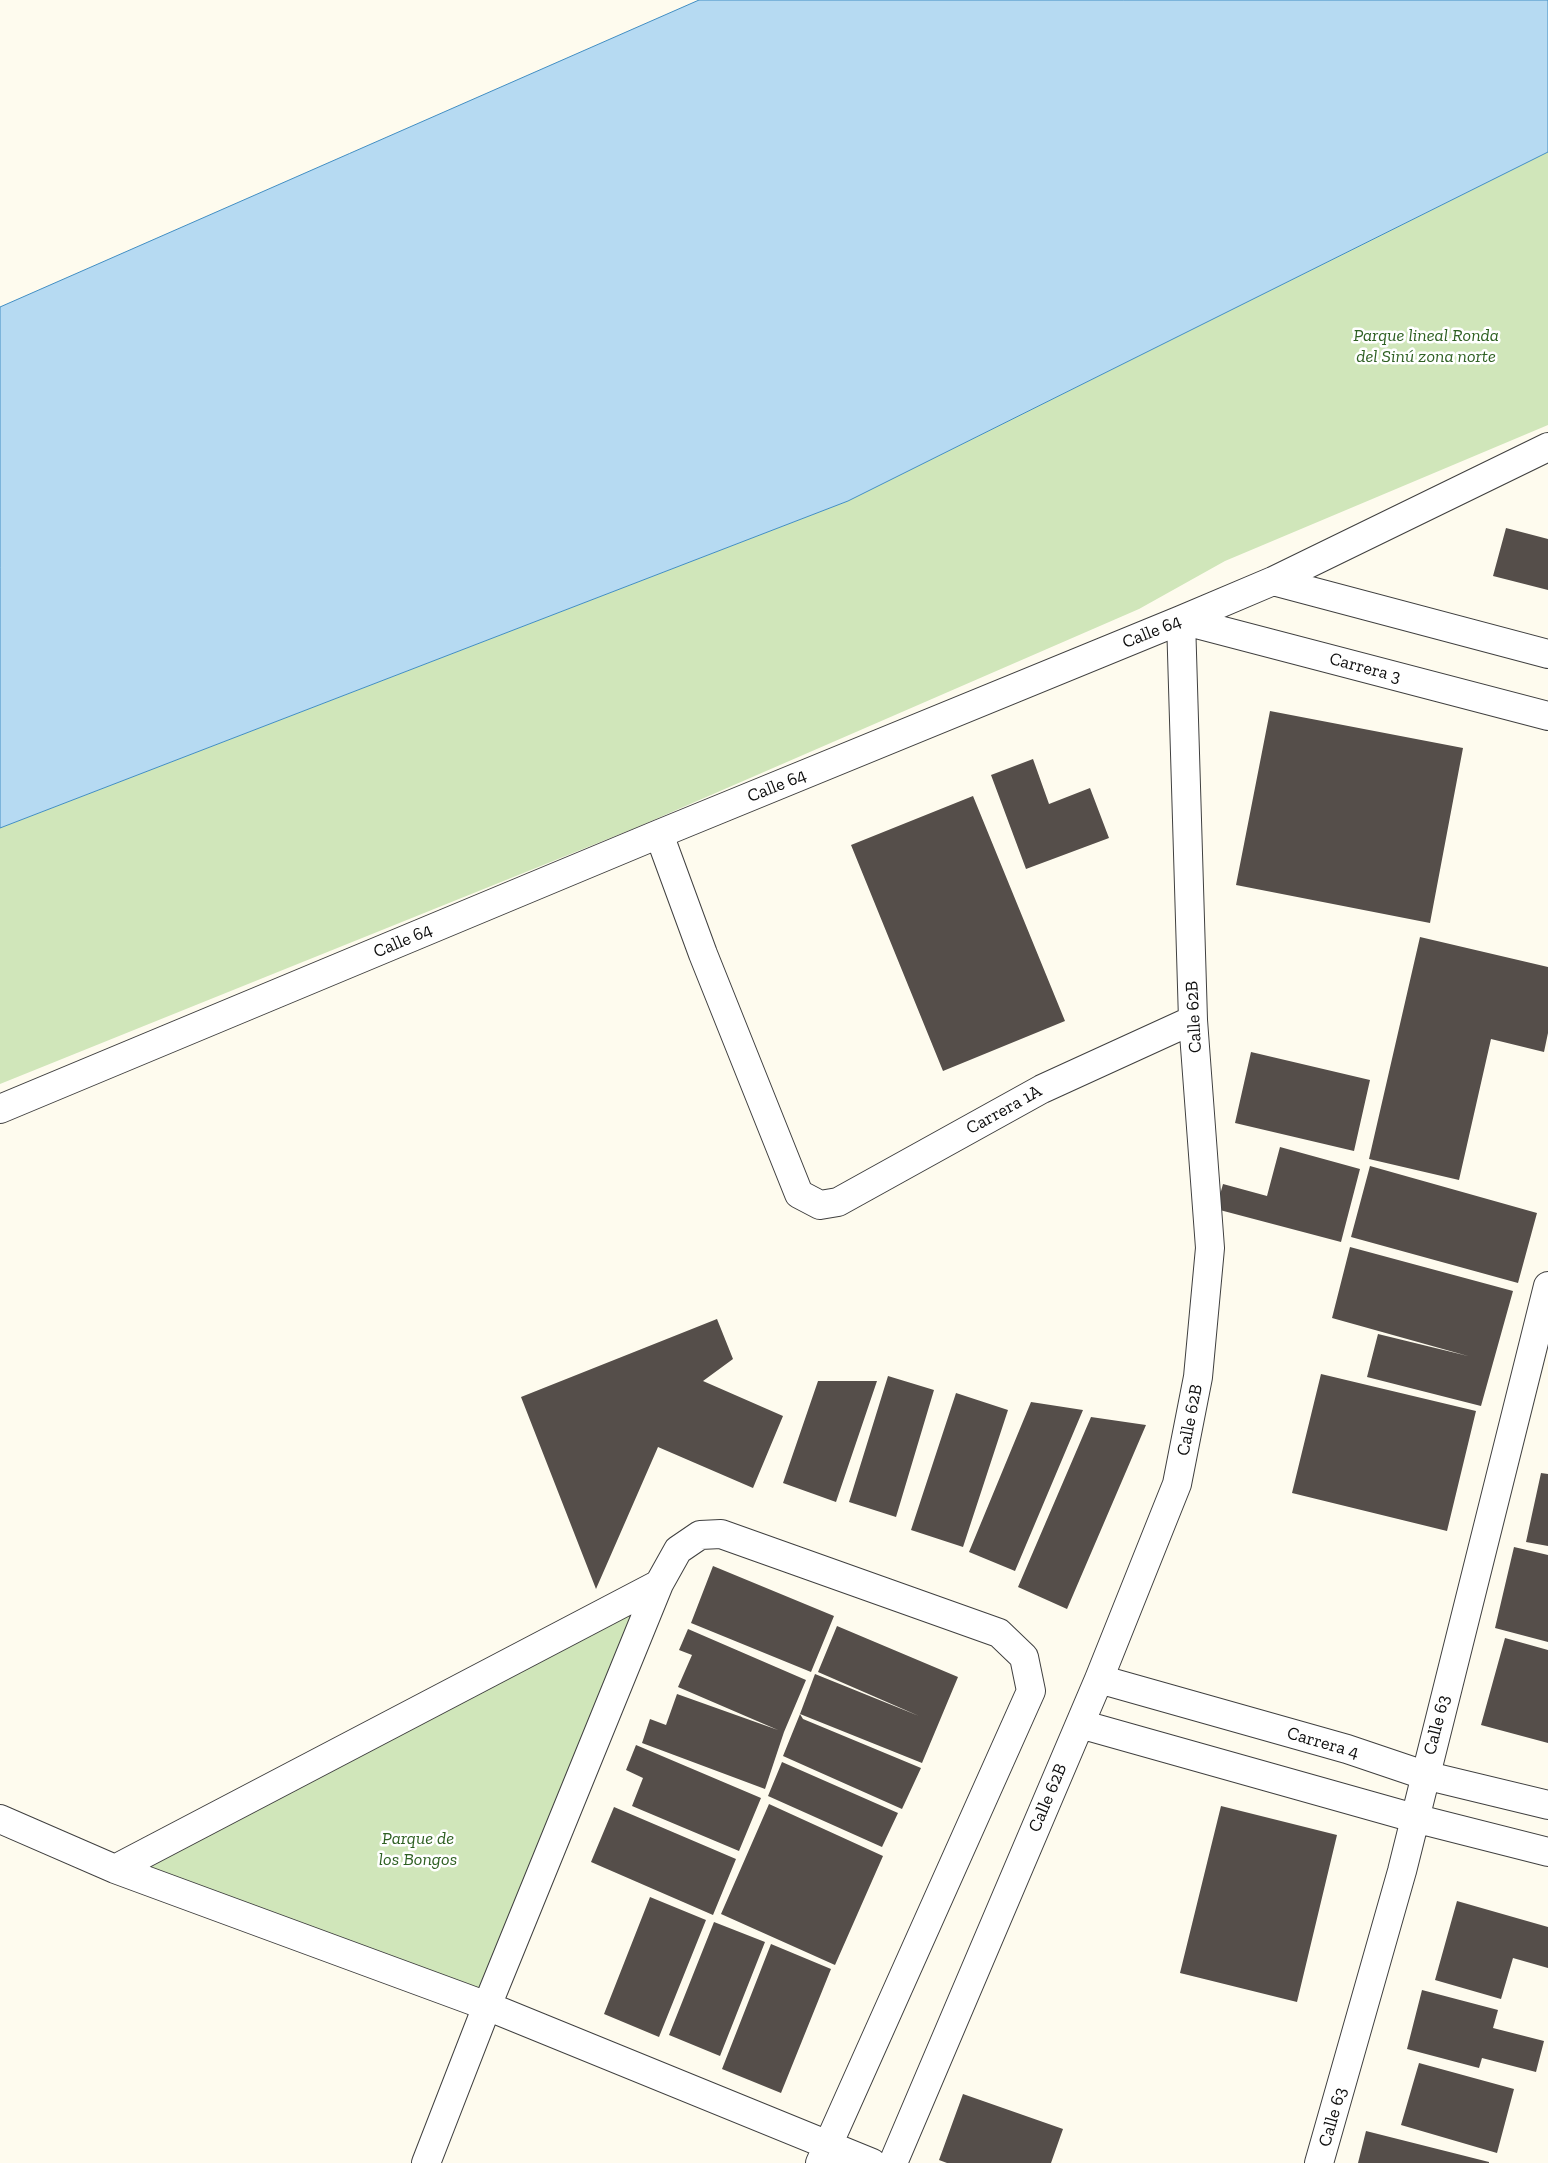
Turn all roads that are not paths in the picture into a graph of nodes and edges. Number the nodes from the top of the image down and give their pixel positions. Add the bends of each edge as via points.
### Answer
1 (1548, 448) edge
2 (1273, 581) junction
3 (1181, 620) junction
4 (1548, 654) edge
5 (1548, 716) edge
6 (659, 834) junction
7 (1193, 1020) junction
8 (0, 1109) edge
9 (1548, 1286) edge
10 (659, 1584) junction
11 (1099, 1680) junction
12 (1080, 1724) junction
13 (1424, 1776) junction
14 (1548, 1804) edge
15 (0, 1818) edge
16 (1414, 1818) junction
17 (1548, 1852) edge
18 (115, 1869) junction
19 (487, 2006) junction
20 (824, 2154) edge
21 (426, 2163) edge
22 (872, 2163) edge
23 (893, 2163) edge
24 (1320, 2163) edge

1 - 2 street, Calle 64
2 - 3 street, Calle 64
2 - 4 street
3 - 5 street, Carrera 3
3 - 6 street, Calle 64
3 - 7 street, Calle 62B
6 - 7 street, Carrera 1A via 702,954 799,1194 820,1205 838,1202 1042,1089
6 - 8 street, Calle 64
7 - 11 street, Calle 62B via 1210,1248 1198,1377 1177,1484
9 - 13 street, Calle 63
10 - 18 street
10 - 19 street
10 - 20 street via 678,1550 700,1535 720,1534 999,1633 1024,1657 1031,1691
11 - 12 street, Calle 62B
11 - 13 street, Carrera 4 via 1347,1749
12 - 16 street
12 - 23 street, Calle 62B
13 - 14 street, Carrera 4
13 - 16 street, Calle 63
15 - 18 street
16 - 17 street
16 - 24 street, Calle 63
18 - 19 street
19 - 20 street
19 - 21 street
20 - 22 street

